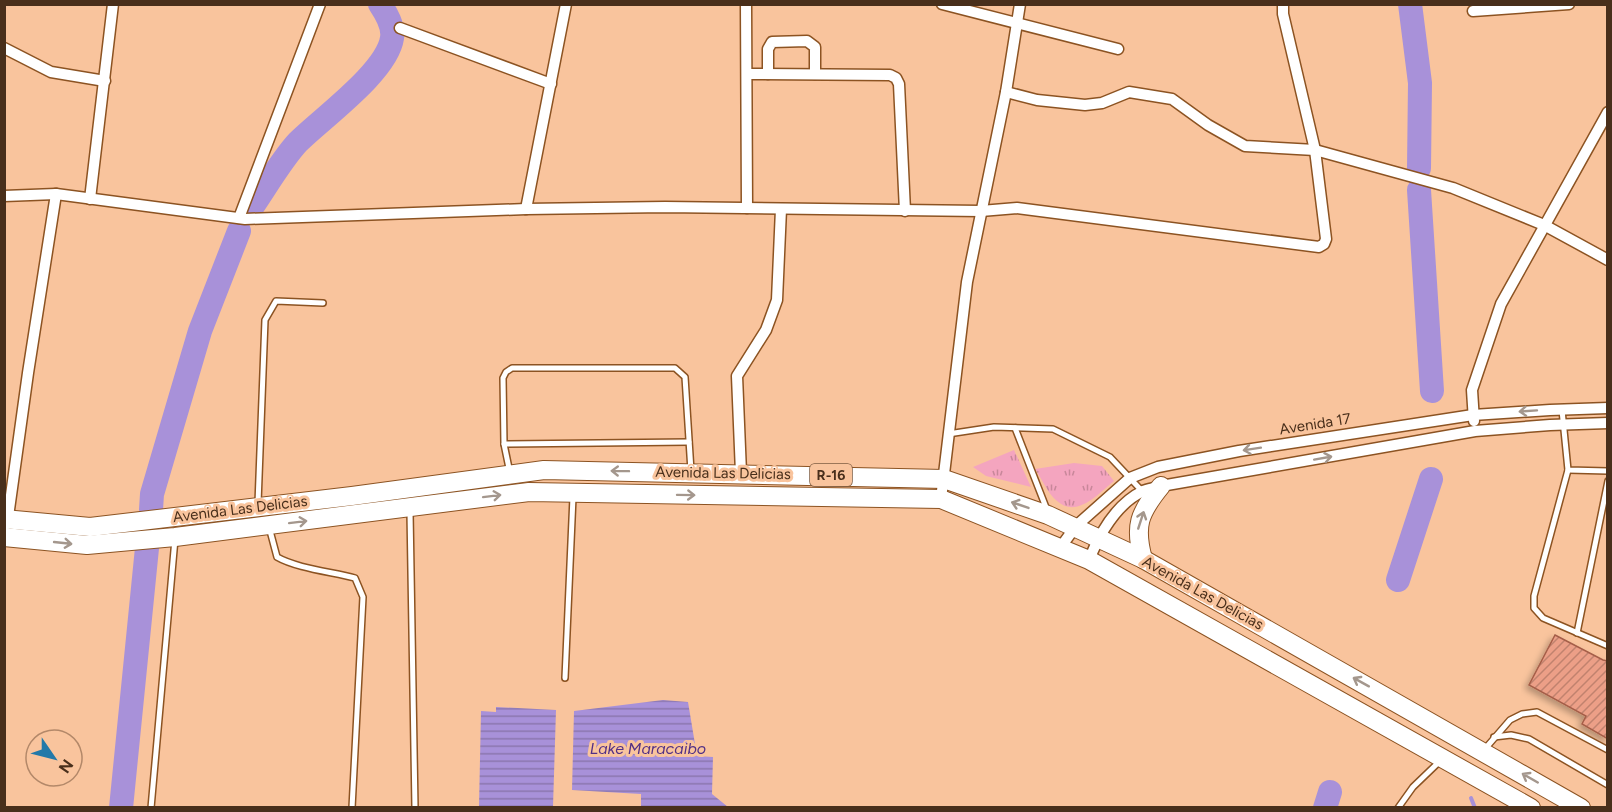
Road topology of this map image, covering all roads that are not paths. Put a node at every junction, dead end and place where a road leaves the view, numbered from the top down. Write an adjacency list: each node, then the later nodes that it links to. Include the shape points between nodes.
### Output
1 (113, 4): 18 (street)
2 (320, 4): 31 (street)
3 (566, 4): 19 (street)
4 (746, 4): 15 (street)
5 (942, 4): 11 (street)
6 (1020, 4): 11 (street)
7 (1274, 4): 9 (street)
8 (1569, 4): 10 (street)
9 (1283, 9): 22 (street)
10 (1473, 11)
11 (1017, 22): 14 (street); 20 (street)
12 (400, 28): 19 (street)
13 (4, 48): 18 (street, via 51,72)
14 (1118, 49)
15 (747, 74): 16 (street); 27 (street)
16 (768, 74): 17 (street); 17 (street, via 768,49 772,42 807,41 816,47)
17 (815, 74): 29 (street, via 896,78)
18 (105, 81): 25 (street)
19 (551, 84): 26 (street)
20 (1006, 92): 22 (street, via 1085,105 1129,92 1172,99 1245,146); 30 (street)
21 (1608, 112): 32 (street)
22 (1315, 150): 30 (street, via 1326,239 1319,247 1017,207); 32 (street, via 1453,188)
23 (56, 194): 24 (street); 25 (street); 62 (street)
24 (4, 196)
25 (90, 199): 31 (street)
26 (526, 208): 27 (street); 31 (street)
27 (747, 208): 28 (street)
28 (781, 208): 29 (street); 48 (street, via 777,300 766,330 737,376)
29 (905, 211): 30 (street)
30 (981, 212): 42 (street, via 967,282)
31 (239, 218)
32 (1544, 225): 33 (street); 37 (street, via 1501,304 1472,390)
33 (1608, 260)
34 (323, 303): 59 (lane, via 276,301 265,320)
35 (1608, 408): 36 (street, Avenida 17)
36 (1562, 409): 37 (street, Avenida 17, one-way to 37); 39 (lane)
37 (1473, 415): 41 (street); 51 (street, Avenida 17, one-way to 51, via 1239,451 1158,467)
38 (1608, 423): 39 (street)
39 (1562, 424): 41 (street); 45 (lane)
40 (1015, 428): 42 (lane, via 994,427); 51 (lane, via 1053,429 1110,457); 61 (lane)
41 (1475, 432): 54 (street, one-way to 41)
42 (948, 435): 52 (street)
43 (689, 442): 44 (lane); 44 (lane, via 685,377 675,368 512,368 503,378); 47 (lane)
44 (504, 444): 50 (lane)
45 (1568, 470): 46 (lane); 71 (lane, via 1534,608 1543,618)
46 (1608, 471)
47 (691, 472): 48 (main road, Avenida Las Delicias / R-16); 50 (main road, Avenida Las Delicias / R-16, one-way to 50, via 544,470)
48 (741, 473): 49 (main road, Avenida Las Delicias / R-16)
49 (763, 473): 52 (main road, Avenida Las Delicias / R-16); 57 (main road)
50 (510, 474): 59 (main road, Avenida Las Delicias / R-16)
51 (1130, 478): 55 (lane); 64 (street, Avenida 17)
52 (944, 479): 58 (street); 61 (main road, Avenida Las Delicias / R-16, one-way to 52)
53 (1608, 481): 71 (lane)
54 (1161, 486): 55 (street); 69 (main road, one-way to 54, via 1138,530 1146,503)
55 (1142, 492): 67 (street, via 1123,506)
56 (574, 493): 57 (main road, Avenida Las Delicias / R-16, one-way to 57); 60 (main road, Avenida Las Delicias / R-16, one-way to 56, via 529,492); 73 (lane)
57 (762, 496): 58 (main road, Avenida Las Delicias / R-16)
58 (941, 500): 68 (main road, Avenida Las Delicias / R-16)
59 (257, 507): 62 (main road, Avenida Las Delicias / R-16, via 90,527); 63 (lane)
60 (410, 507): 63 (main road, Avenida Las Delicias / R-16, one-way to 60); 80 (lane)
61 (1048, 515): 64 (main road, Avenida Las Delicias / R-16)
62 (6, 519): 65 (street)
63 (268, 525): 66 (main road, Avenida Las Delicias / R-16); 79 (lane, via 277,557 355,578 363,597)
64 (1076, 526): 67 (main road, Avenida Las Delicias / R-16); 68 (street, Avenida 17)
65 (5, 537): 66 (main road, Avenida Las Delicias / R-16, one-way to 66, via 87,545)
66 (175, 537): 78 (lane)
67 (1099, 537): 69 (main road, Avenida Las Delicias / R-16); 70 (street)
68 (1060, 549): 70 (main road, Avenida Las Delicias / R-16)
69 (1143, 559): 75 (main road, Avenida Las Delicias / R-16, one-way to 69)
70 (1089, 560): 75 (main road, Avenida Las Delicias / R-16)
71 (1577, 633): 72 (lane)
72 (1608, 646)
73 (566, 678)
74 (1489, 744): 75 (main road, Avenida Las Delicias / R-16); 76 (lane, via 1510,720 1537,712); 77 (lane, via 1511,735 1529,740); 83 (main road, Avenida Las Delicias / R-16, one-way to 74)
75 (1452, 748): 81 (lane); 82 (main road, Avenida Las Delicias / R-16)
76 (1608, 750)
77 (1608, 784)
78 (151, 807)
79 (352, 807)
80 (415, 807)
81 (1398, 807)
82 (1531, 807)
83 (1581, 807)

